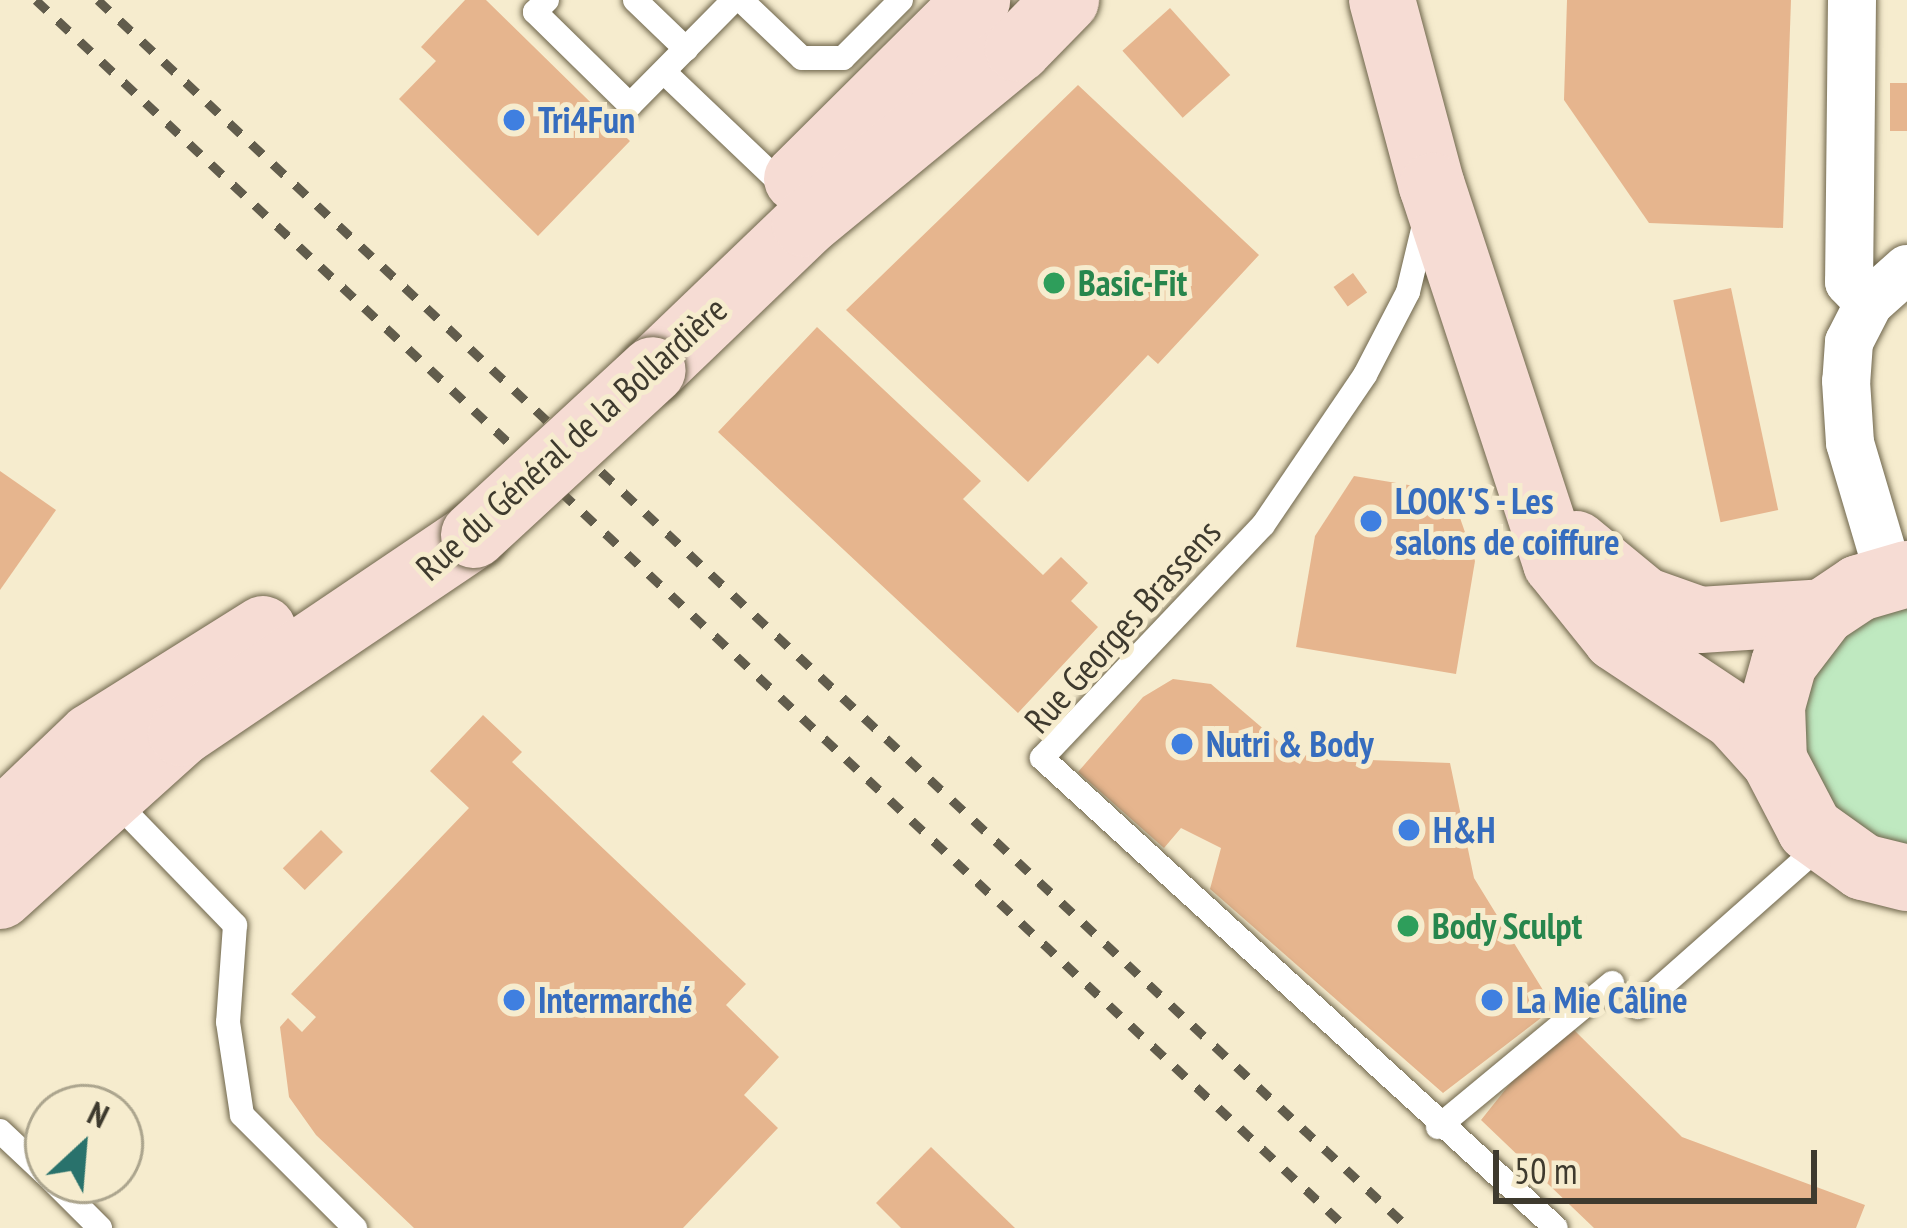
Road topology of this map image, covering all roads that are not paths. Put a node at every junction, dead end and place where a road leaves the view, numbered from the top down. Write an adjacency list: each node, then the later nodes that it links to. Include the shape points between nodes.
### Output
1 (547, 0): 11 (lane, via 535,12 630,105)
2 (635, 0): 10 (lane)
3 (737, 0): 4 (lane, via 802,58 843,58); 10 (lane)
4 (901, 0)
5 (977, 0): 13 (main road, Rue du Général de la Bollardière)
6 (1005, 0): 13 (lane)
7 (1066, 0): 13 (main road, Rue du Général de la Bollardière, via 1018,49)
8 (1852, 0): 15 (street, via 1849,282)
9 (1379, 15): 12 (main road)
10 (686, 49): 11 (lane)
11 (664, 72): 13 (lane)
12 (1432, 186): 16 (main road); 27 (lane, Rue Georges Brassens, via 1408,292 1335,420 1263,525 1042,758)
13 (796, 207): 20 (main road, Rue du Général de la Bollardière, via 463,521 153,691)
14 (1907, 269): 15 (street)
15 (1869, 303): 17 (street, via 1849,342 1850,443)
16 (1526, 479): 18 (main road, via 1573,541 1644,600 1700,620); 19 (main road, via 1556,563 1586,608 1649,664 1735,717)
17 (1898, 576): 18 (main road)
18 (1822, 612): 19 (main road, via 1784,663 1772,706)
19 (1774, 760): 22 (main road, via 1794,808)
20 (91, 773): 21 (main road, Rue du Général de la Bollardière); 24 (main road, Rue du Général de la Bollardière); 32 (lane, via 235,925 228,1022 242,1114)
21 (0, 824)
22 (1824, 843): 23 (main road, via 1862,867); 26 (lane)
23 (1907, 878)
24 (0, 896)
25 (1612, 983): 27 (lane)
26 (1639, 1007)
27 (1438, 1127): 33 (lane, Rue Georges Brassens)
28 (0, 1130): 29 (lane)
29 (24, 1153)
30 (76, 1204): 31 (lane)
31 (100, 1228)
32 (355, 1228)
33 (1556, 1228)

